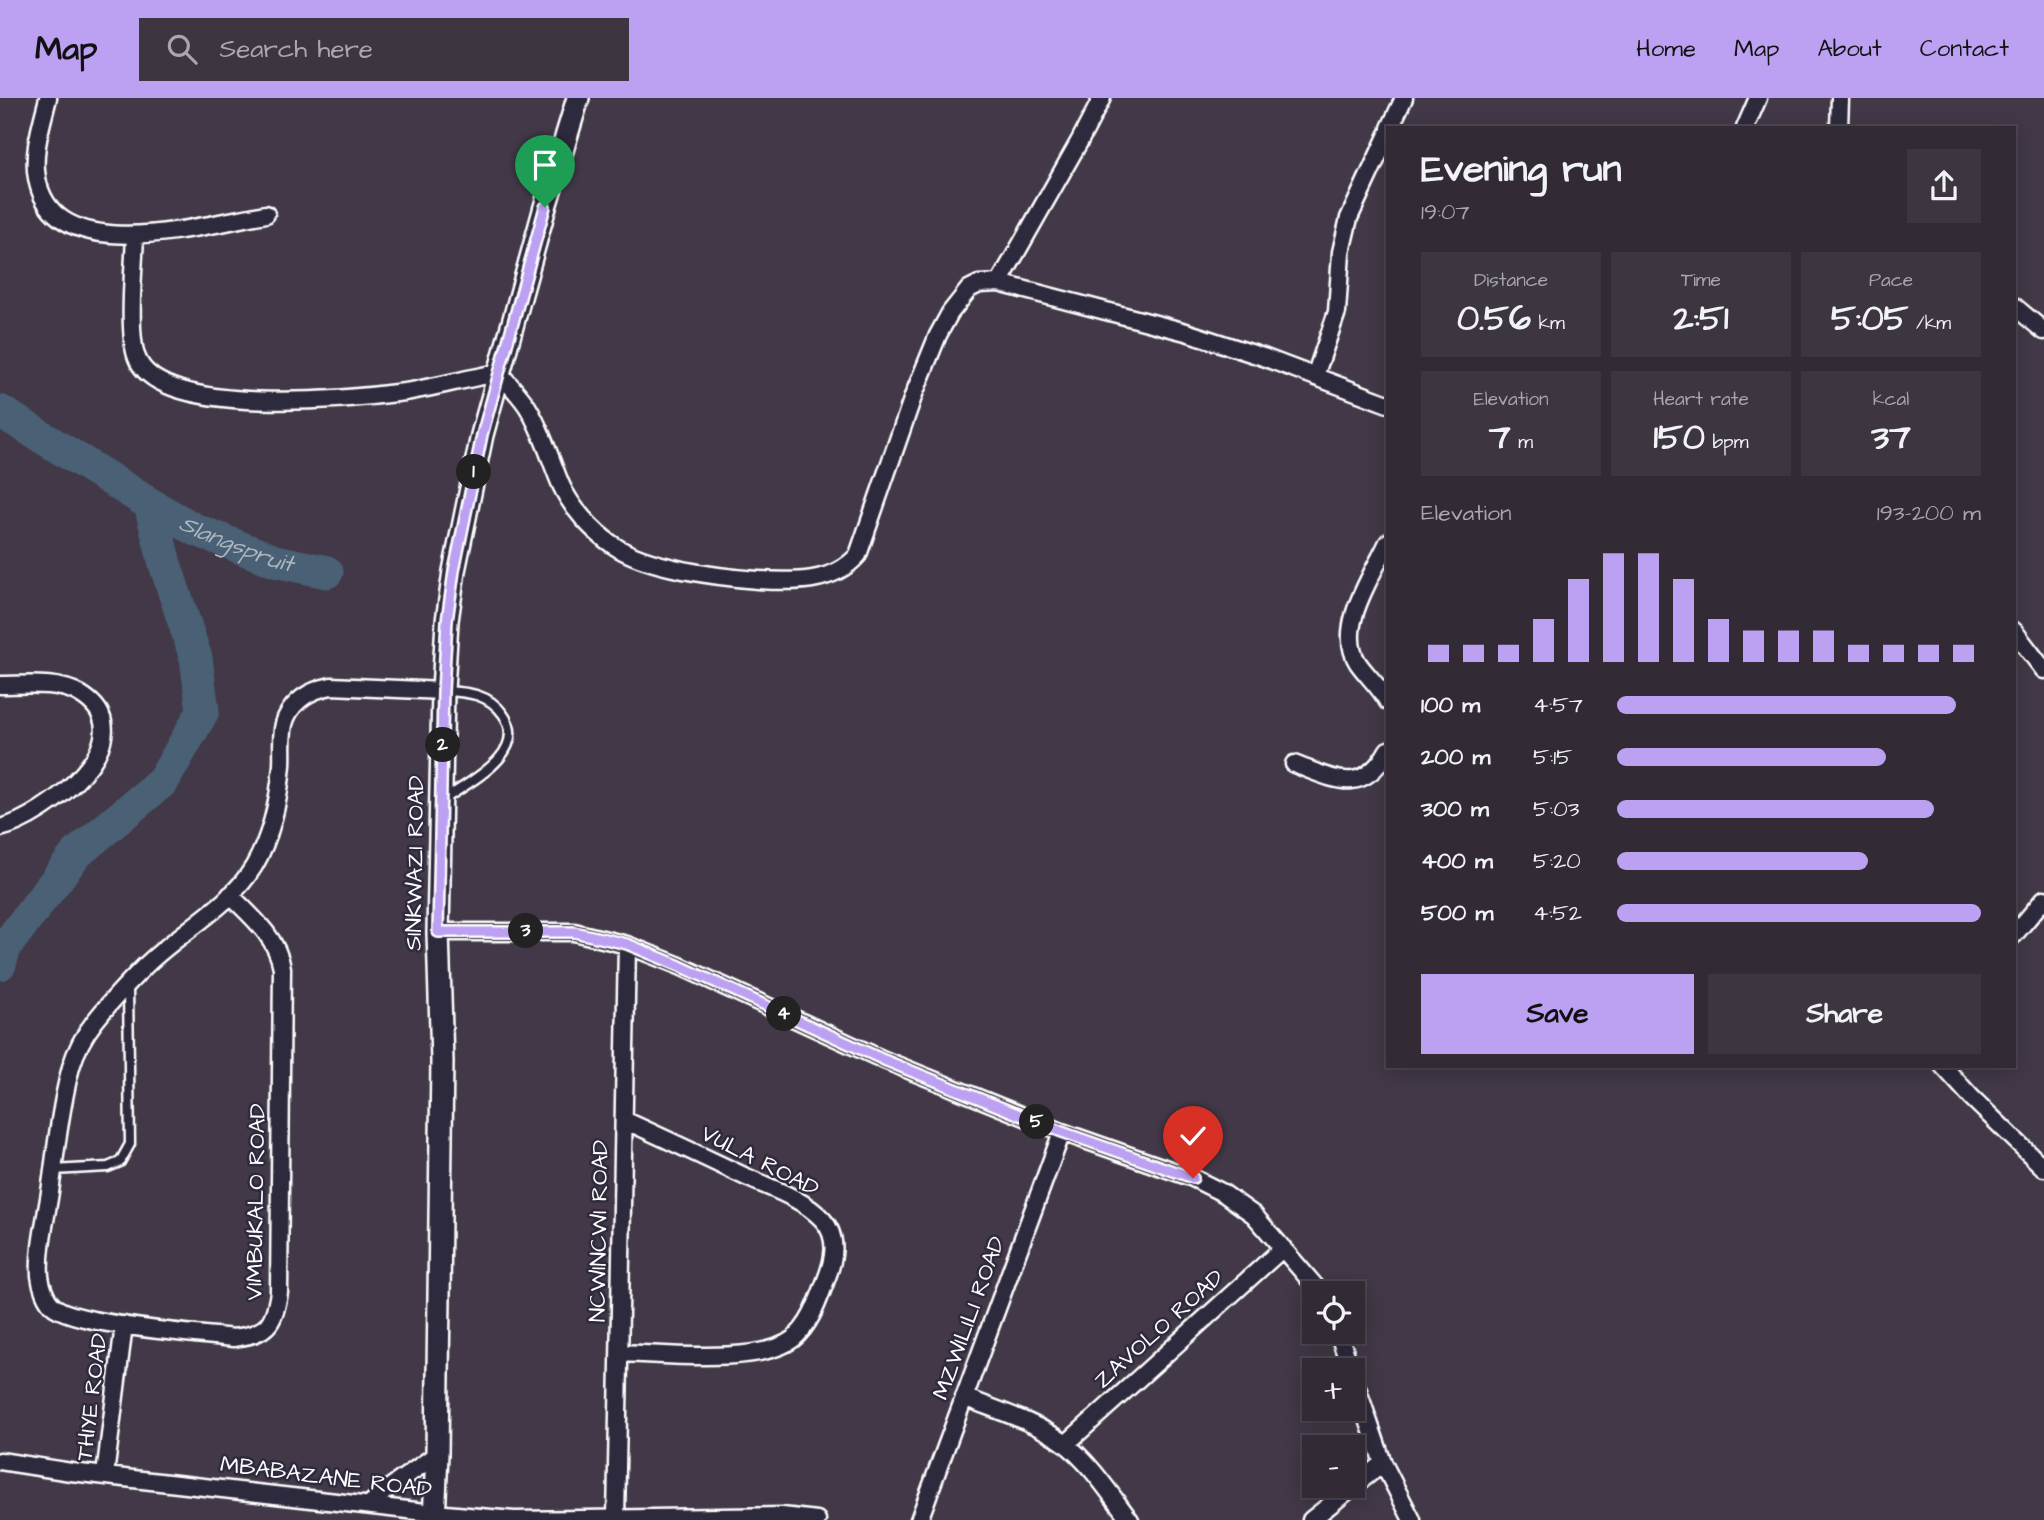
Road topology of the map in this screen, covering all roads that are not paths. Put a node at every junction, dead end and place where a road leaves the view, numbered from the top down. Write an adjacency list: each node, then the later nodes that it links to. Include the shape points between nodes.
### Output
1 (48, 98): 12 (street, via 36,150 36,177 45,201 76,227)
2 (578, 98): 16 (street, SINKWAZI ROAD)
3 (1102, 98): 13 (street)
4 (1404, 98): 7 (street)
5 (1758, 98): 8 (street)
6 (1840, 98): 9 (street)
7 (1391, 126)
8 (1746, 126)
9 (1839, 126)
10 (1386, 138): 17 (street, via 1349,218 1340,252 1337,312)
11 (266, 214): 12 (street)
12 (135, 236): 16 (street, via 137,358 153,379 173,389 215,398 352,398)
13 (999, 283): 16 (street, via 969,289 950,313 914,394 858,555 839,572 819,578 786,582 718,577 652,562 614,546 582,517 562,487 528,408); 17 (street, via 1186,332)
14 (2016, 308): 15 (street)
15 (2044, 331)
16 (499, 373): 23 (street, SINKWAZI ROAD, via 454,571)
17 (1315, 376): 18 (street)
18 (1386, 403)
19 (1386, 545): 24 (street, via 1357,605 1350,645 1357,662)
20 (2016, 634): 21 (street)
21 (2044, 670)
22 (0, 685): 28 (street, via 62,687 79,693 102,716 103,740 99,752 59,797 35,814)
23 (443, 691): 27 (street, SINKWAZI ROAD); 27 (lane, via 478,695 495,704 512,731 502,756); 29 (street, VIMBUKALO ROAD, via 331,686 304,695 285,718 272,824 252,870)
24 (1386, 699)
25 (1386, 754): 26 (street, via 1369,775 1354,782)
26 (1294, 764)
27 (443, 800): 31 (street, SINKWAZI ROAD)
28 (0, 828)
29 (230, 895): 34 (street, VIMBUKALO ROAD, via 145,965); 42 (street, VIMBUKALO ROAD, via 274,943 282,968 279,1292 275,1314 262,1330 233,1338)
30 (2042, 907): 32 (street)
31 (438, 932): 33 (street, via 574,932); 47 (street, SINKWAZI ROAD, via 442,1061)
32 (2016, 933)
33 (627, 944): 36 (street, NCWINCWI ROAD); 37 (street, via 884,1060)
34 (128, 985): 39 (street, VIMBUKALO ROAD, via 95,1021 71,1065); 39 (lane, via 130,1144 120,1162 108,1167)
35 (1945, 1068): 38 (street)
36 (624, 1120): 43 (street, NCWINCWI ROAD); 43 (street, VULA ROAD, via 792,1198 823,1220 834,1247 813,1314 792,1339 776,1349 727,1355)
37 (1062, 1132): 40 (street, via 1223,1193 1254,1215); 44 (street, MZWILILI ROAD)
38 (2044, 1168)
39 (53, 1170): 42 (street, VIMBUKALO ROAD, via 40,1277 45,1293 63,1313)
40 (1283, 1248): 41 (street); 46 (street, ZAVOLO ROAD)
41 (1311, 1281)
42 (124, 1325): 50 (street, THIYE ROAD)
43 (620, 1353): 53 (street, NCWINCWI ROAD)
44 (964, 1397): 46 (street, via 1039,1427); 56 (street, MZWILILI ROAD)
45 (1365, 1411): 49 (street)
46 (1066, 1444): 57 (street)
47 (437, 1454): 51 (street); 52 (street, SINKWAZI ROAD)
48 (0, 1461): 50 (street, MBABAZANE ROAD)
49 (1383, 1463): 58 (street); 59 (street)
50 (105, 1475): 51 (street, MBABAZANE ROAD)
51 (365, 1509): 52 (street, MBABAZANE ROAD)
52 (434, 1517): 53 (street, MBABAZANE ROAD)
53 (617, 1519): 54 (street, MBABAZANE ROAD)
54 (742, 1519): 55 (street, MBABAZANE ROAD)
55 (817, 1520)
56 (919, 1520)
57 (1130, 1520)
58 (1311, 1520)
59 (1412, 1520)

